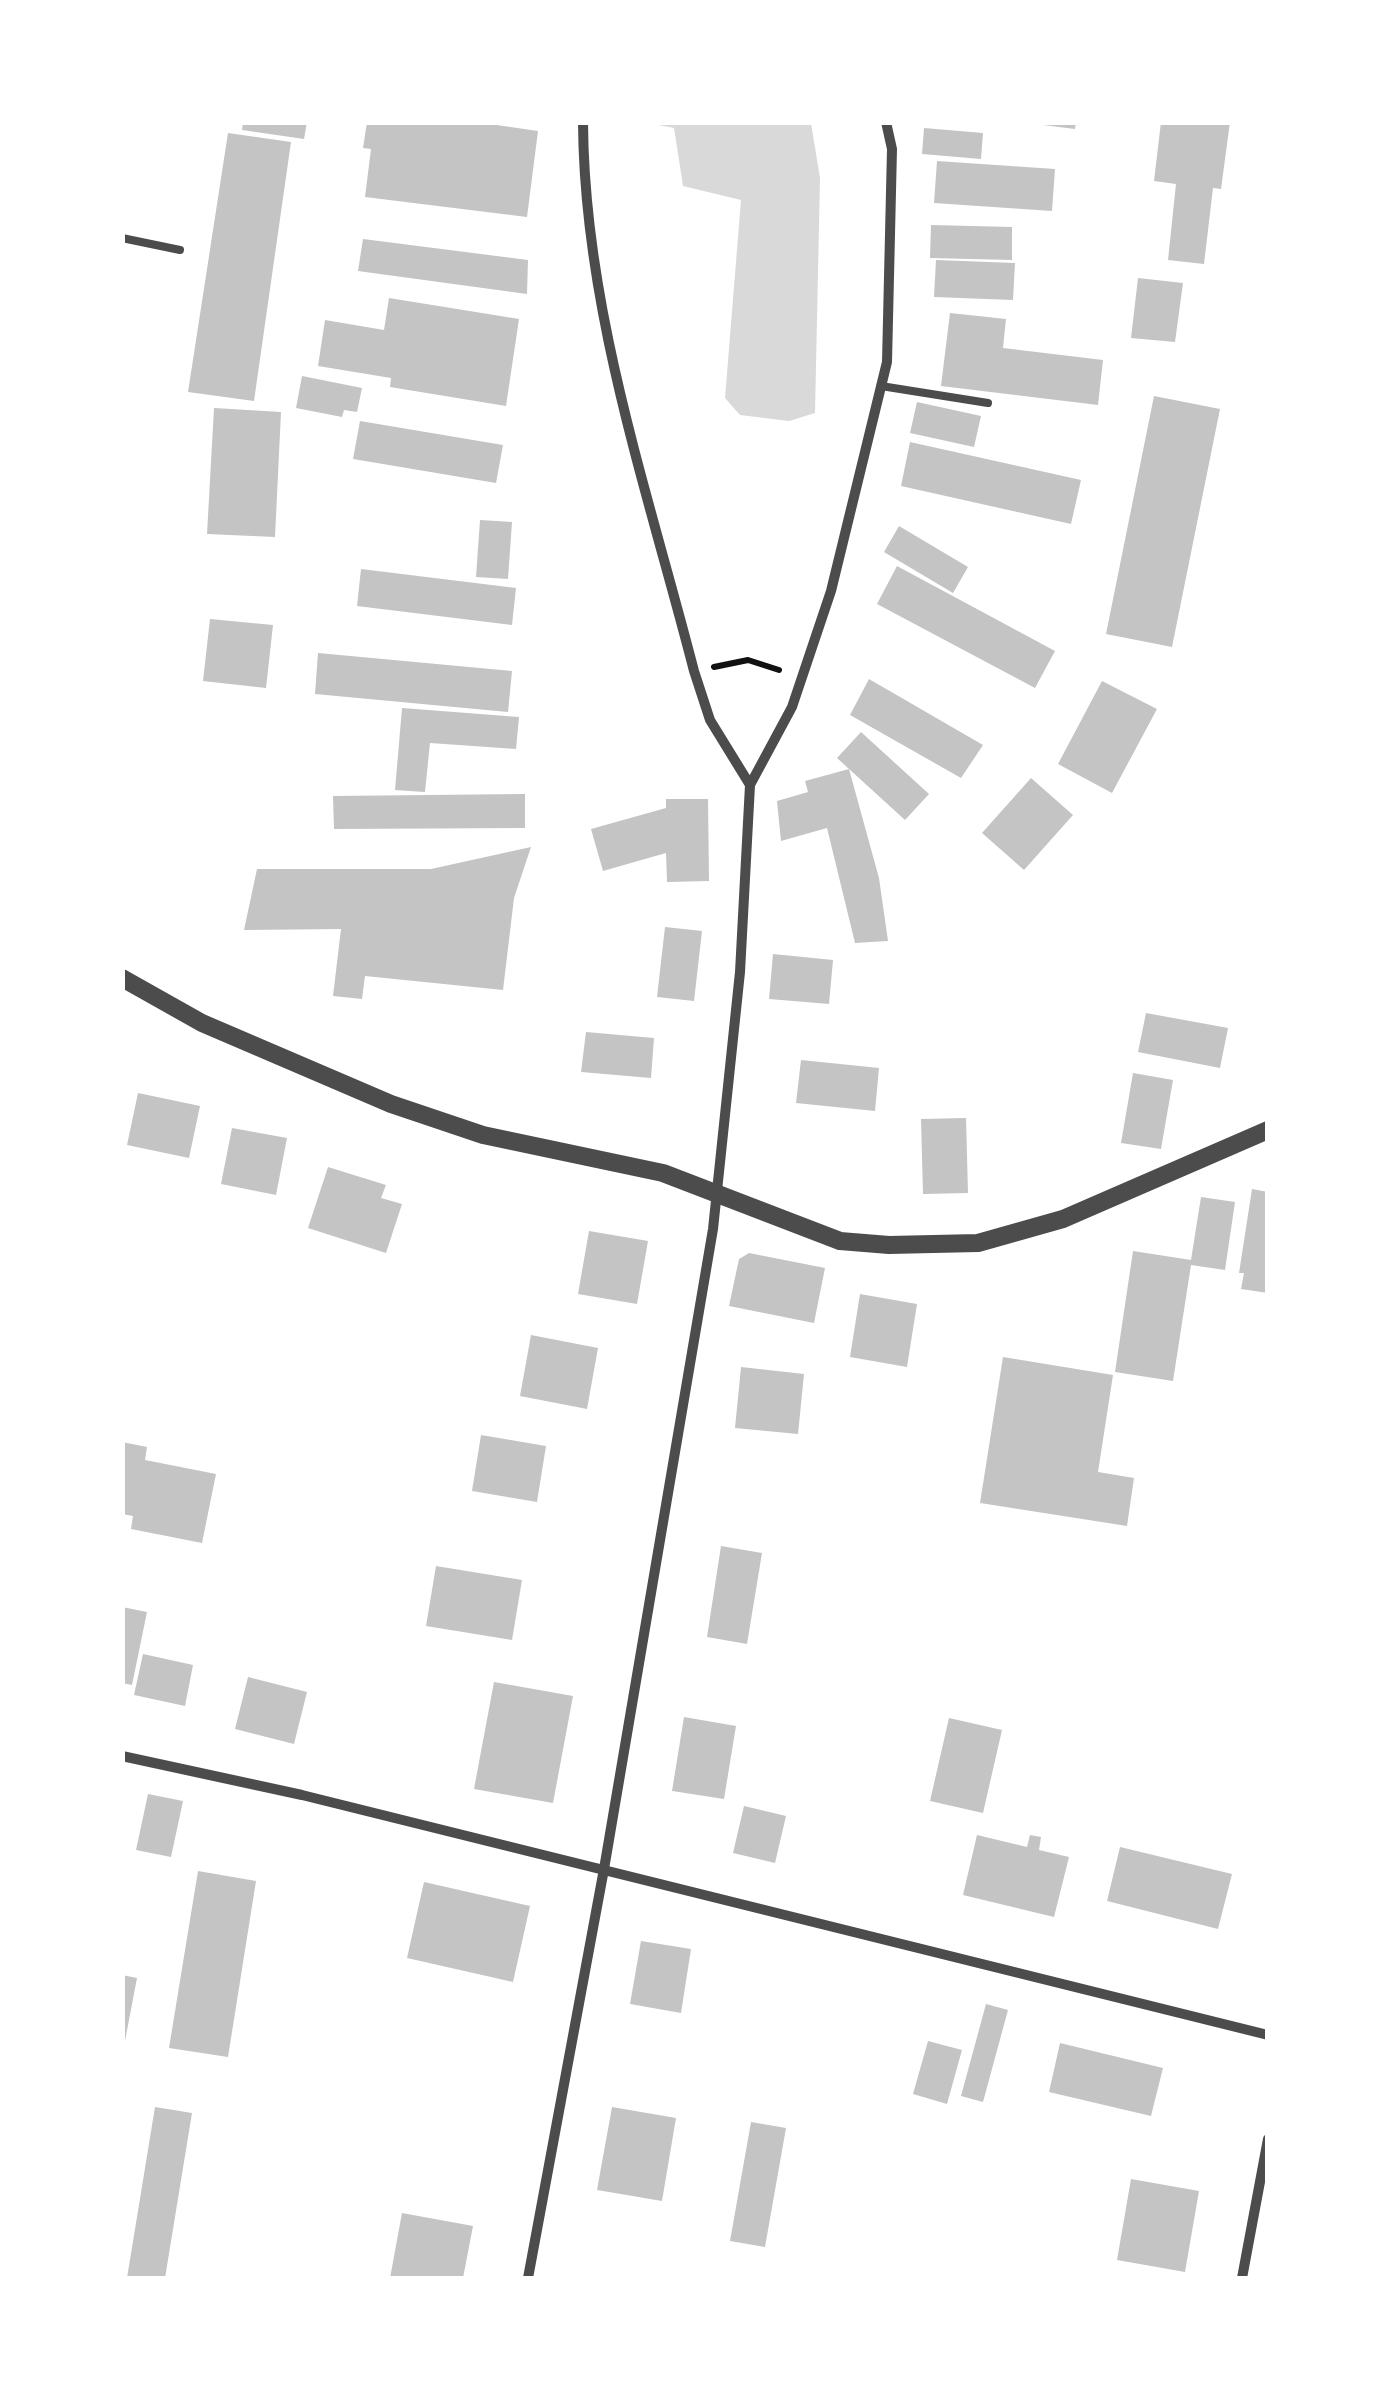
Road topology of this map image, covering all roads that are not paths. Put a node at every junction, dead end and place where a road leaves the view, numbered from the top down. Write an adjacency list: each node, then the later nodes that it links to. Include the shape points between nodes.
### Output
1 (582, 122): 7 (street, via 583,177 604,321 694,671 710,720)
2 (886, 122): 5 (street, via 892,168)
3 (122, 238): 4 (lane)
4 (180, 250)
5 (881, 386): 6 (lane); 7 (street, via 831,590 792,707)
6 (988, 403)
7 (750, 786): 10 (street)
8 (122, 978): 10 (street, via 202,1023 392,1104 484,1135 663,1173)
9 (1268, 1130): 10 (street, via 1063,1218 978,1243 840,1241)
10 (718, 1194): 12 (street)
11 (122, 1756): 12 (street)
12 (604, 1870): 13 (street); 15 (street)
13 (1268, 2035)
14 (1268, 2139): 16 (street)
15 (528, 2278)
16 (1242, 2278)

